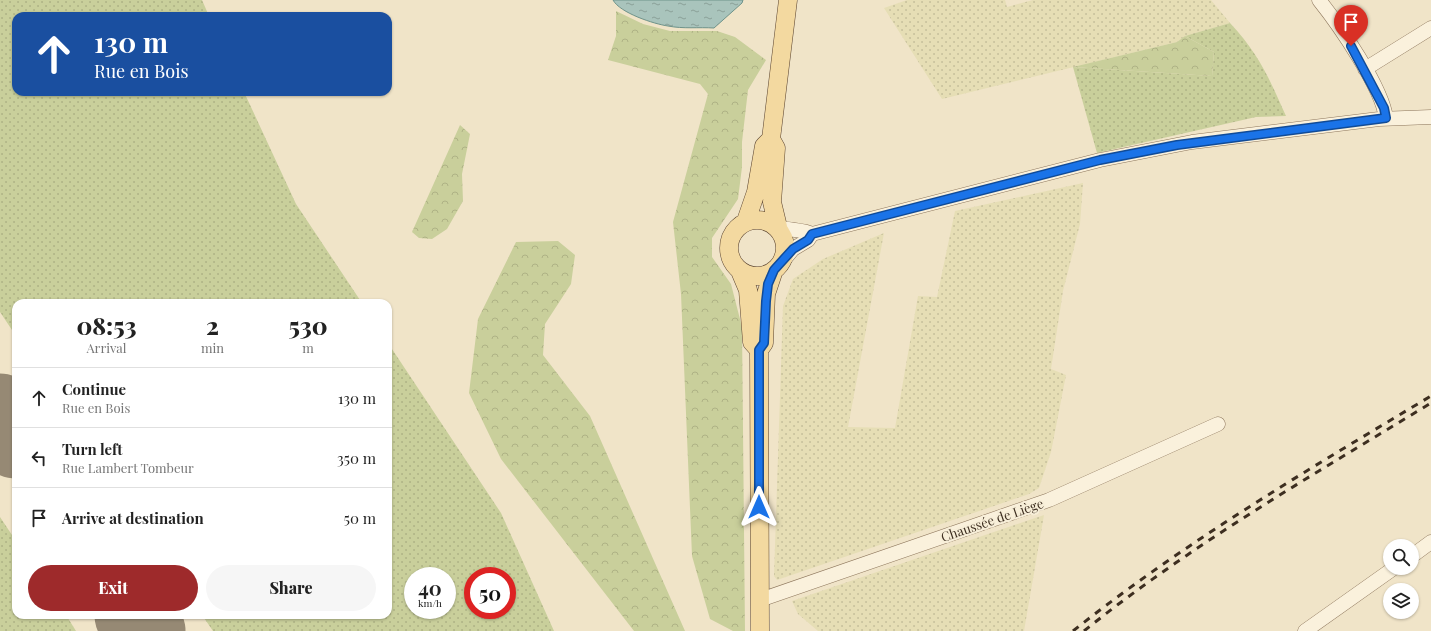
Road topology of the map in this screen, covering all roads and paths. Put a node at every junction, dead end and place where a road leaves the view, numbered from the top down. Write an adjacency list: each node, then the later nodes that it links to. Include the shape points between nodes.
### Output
1 (788, 0): 7 (main road)
2 (1319, 0): 4 (street, via 1337,22)
3 (1431, 28): 4 (street)
4 (1365, 69): 6 (street, via 1384,108)
5 (1431, 117): 6 (street)
6 (1386, 118): 10 (street, via 1185,143 1100,160)
7 (771, 139): 8 (main road, via 764,146 756,192); 9 (main road, via 776,148 772,202)
8 (746, 221): 9 (main road, via 763,219); 12 (main road, via 737,227 729,244 729,254)
9 (778, 227): 10 (street); 11 (main road, via 785,242 786,252)
10 (812, 234): 11 (street, via 808,240 793,249)
11 (778, 266): 12 (main road, via 768,274 758,276 748,275); 13 (main road, via 766,294 764,343)
12 (740, 270): 13 (main road, via 748,290 752,342)
13 (759, 350): 18 (main road)
14 (1218, 424): 18 (street, Chaussée de Liège, via 1049,500)
15 (1431, 542): 16 (street)
16 (1419, 551)
17 (1384, 575): 20 (street)
18 (760, 600): 19 (main road)
19 (760, 631)
20 (1305, 631)

